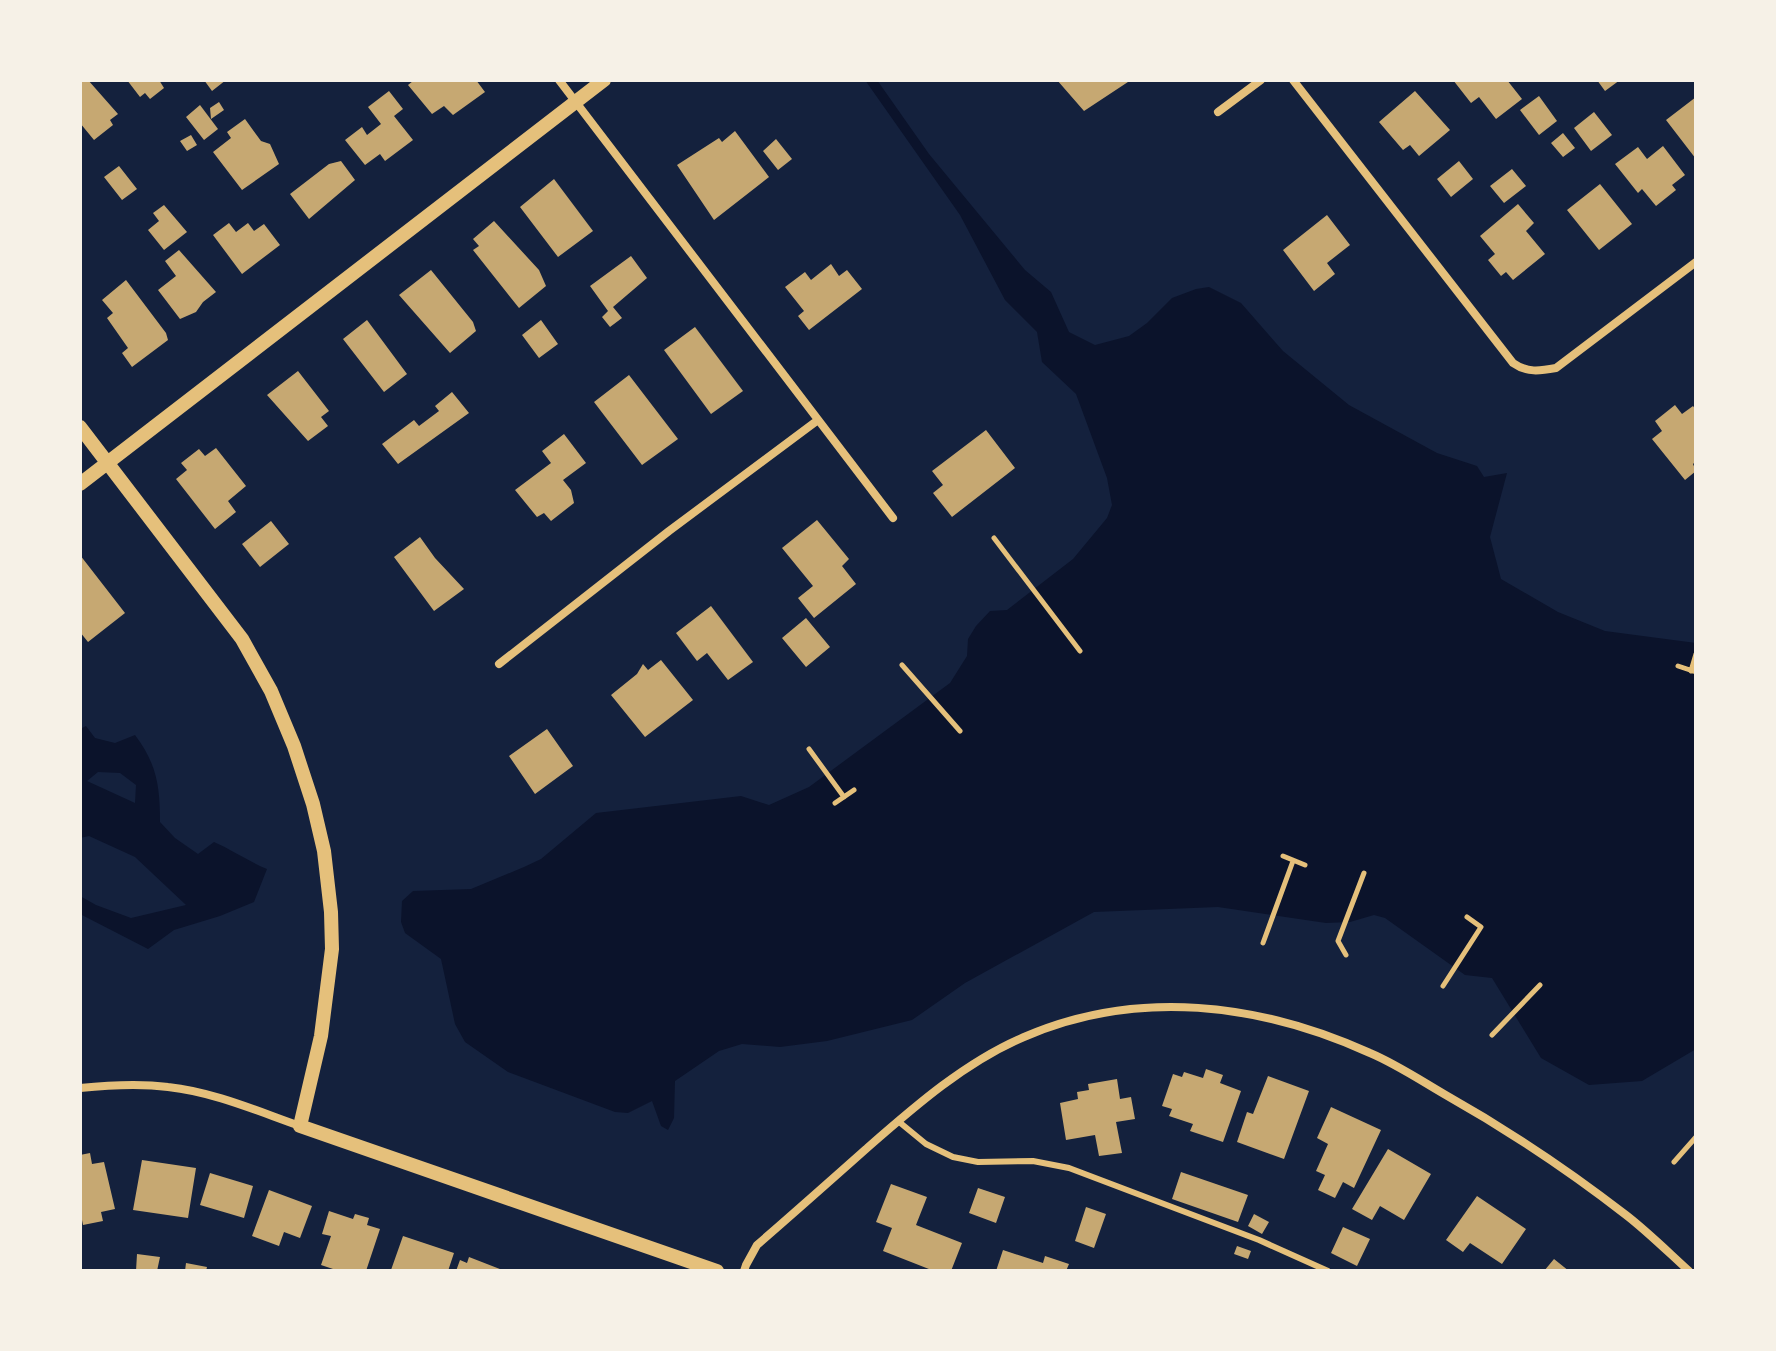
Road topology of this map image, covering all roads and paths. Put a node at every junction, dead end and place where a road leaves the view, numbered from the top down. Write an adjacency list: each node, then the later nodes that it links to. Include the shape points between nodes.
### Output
1 (559, 80): 5 (street)
2 (604, 80): 5 (street)
3 (1261, 80): 6 (street)
4 (1293, 80): 7 (street, via 1520,368 1556,368)
5 (575, 102): 8 (street); 10 (street)
6 (1218, 112)
7 (1696, 262)
8 (818, 420): 12 (street); 16 (street)
9 (80, 427): 10 (street)
10 (108, 462): 11 (street); 37 (street, via 242,639 271,691 313,804 326,866 332,949 321,1036)
11 (80, 484)
12 (893, 518)
13 (994, 538): 14 (path)
14 (1080, 651)
15 (1696, 654): 19 (path)
16 (499, 664)
17 (902, 665): 20 (path)
18 (1678, 666): 19 (path)
19 (1693, 671)
20 (960, 731)
21 (809, 749): 23 (path)
22 (854, 790): 23 (path)
23 (844, 797): 24 (path)
24 (835, 803)
25 (1283, 856): 26 (path)
26 (1293, 861): 27 (path); 30 (path)
27 (1305, 865)
28 (1364, 873): 31 (path, via 1338,941)
29 (1467, 917): 33 (path, via 1481,927)
30 (1263, 943)
31 (1346, 955)
32 (1540, 985): 34 (path)
33 (1443, 986)
34 (1492, 1035)
35 (80, 1088): 37 (street, via 169,1087 225,1099)
36 (898, 1121): 41 (street, via 757,1245); 42 (lane, via 953,1157 1069,1168); 43 (street, via 976,1064 1063,1022 1117,1009 1174,1006 1265,1016 1373,1054 1482,1115 1627,1216)
37 (300, 1126): 40 (street)
38 (1696, 1137): 39 (path)
39 (1674, 1162)
40 (717, 1271)
41 (744, 1271)
42 (1328, 1271)
43 (1689, 1271)

